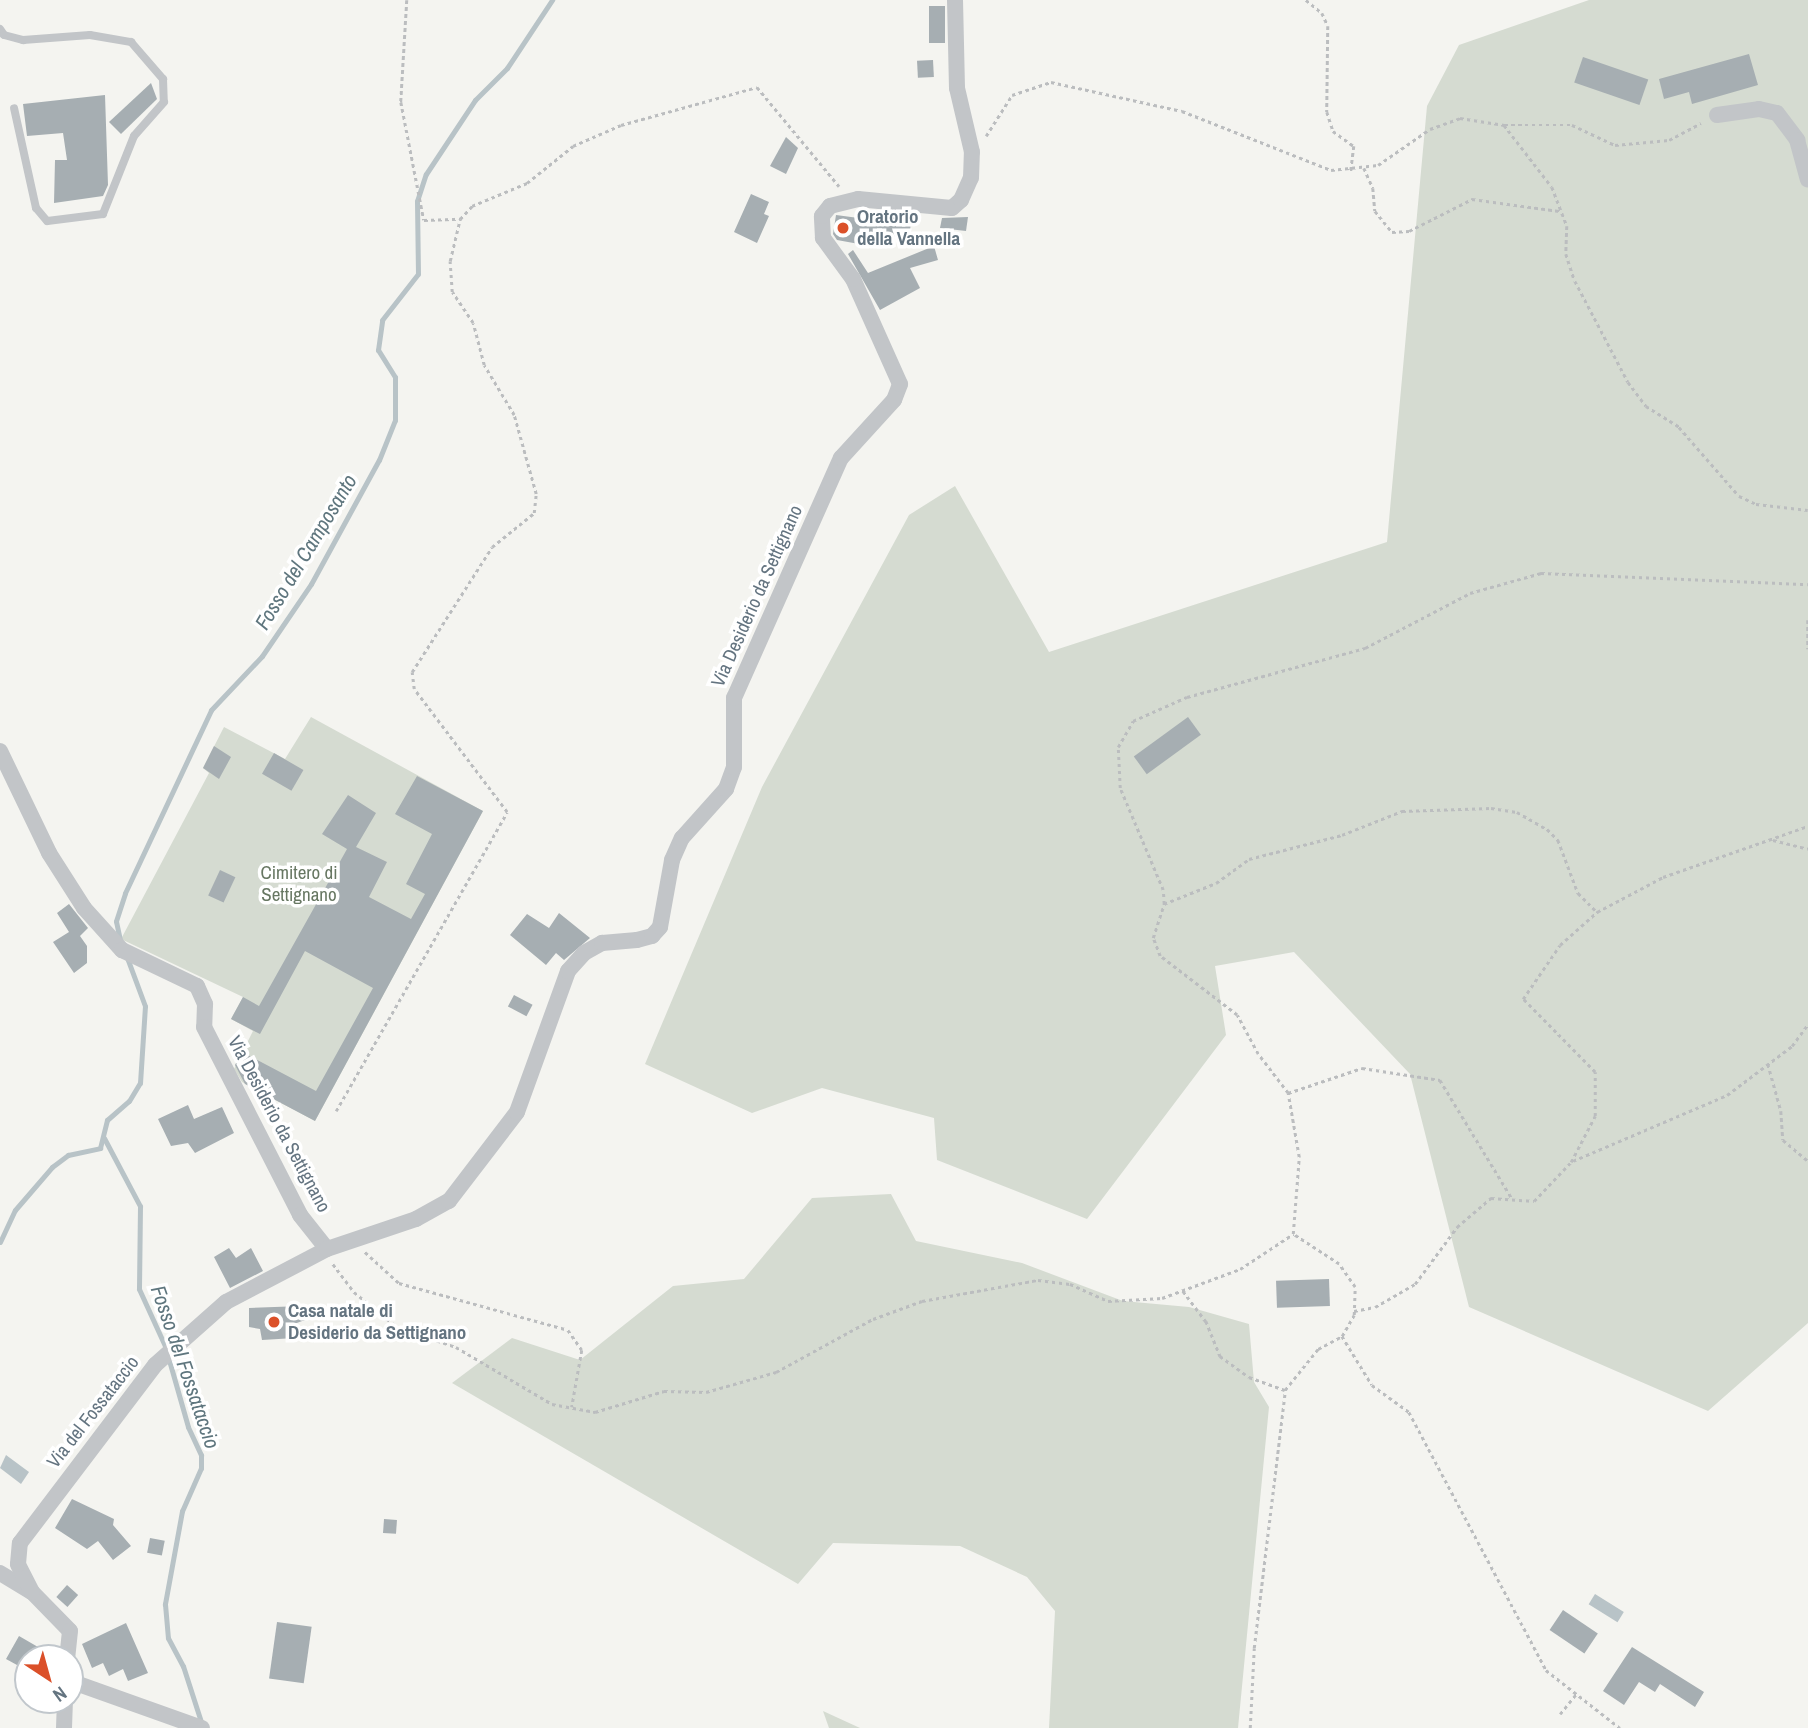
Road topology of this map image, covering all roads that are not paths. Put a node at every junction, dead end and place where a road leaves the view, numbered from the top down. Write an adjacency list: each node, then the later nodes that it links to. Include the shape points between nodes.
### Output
1 (955, 0): 7 (street, Via Desiderio da Settignano, via 957,88 972,152 971,178 952,208 850,200 825,211 822,237 853,279 900,384 894,400 841,458 734,698 734,767 726,789 682,838 672,860 660,927 652,936 602,943 584,953 568,971 517,1112 449,1201 416,1220)
2 (0, 29): 3 (lane, via 4,35 23,40 90,34 131,42 163,79 164,102 134,135 103,214 47,221 36,208)
3 (14, 108)
4 (1717, 115): 5 (street, via 1759,109 1777,113 1797,140)
5 (1808, 180)
6 (0, 751): 7 (street, Via Desiderio da Settignano, via 49,853 84,908 122,950 197,986 205,1004 204,1027 300,1215)
7 (327, 1249): 9 (street, Via del Fossataccio, via 226,1302 155,1365 20,1543 18,1564)
8 (0, 1573): 9 (street)
9 (32, 1592): 10 (street, via 70,1631)
10 (69, 1644)
11 (84, 1686): 12 (street)
12 (202, 1728)

